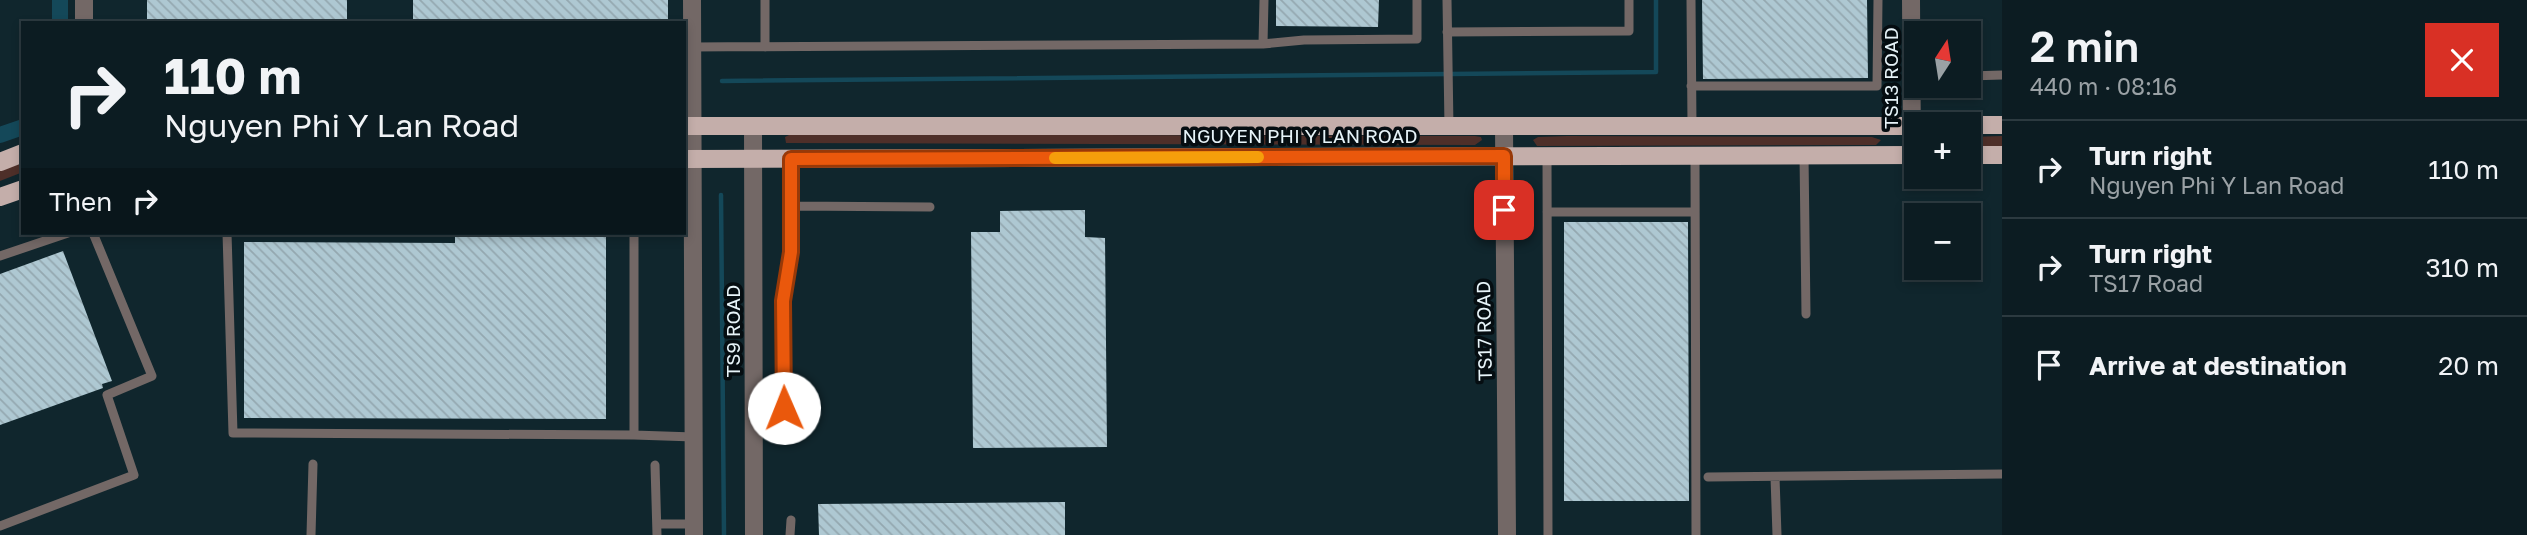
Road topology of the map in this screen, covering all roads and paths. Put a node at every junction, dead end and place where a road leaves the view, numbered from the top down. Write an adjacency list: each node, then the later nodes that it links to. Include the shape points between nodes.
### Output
1 (84, 0): 11 (street)
2 (692, 0): 14 (street)
3 (765, 0): 15 (lane)
4 (1264, 0): 13 (lane)
5 (1417, 0): 13 (lane, via 1417,40)
6 (1447, 0): 12 (lane)
7 (1629, 0): 12 (lane, via 1629,31)
8 (1691, 0): 18 (lane)
9 (1878, 0): 18 (lane, via 1877,86)
10 (1912, 0): 19 (street, TS13 ROAD)
11 (85, 21)
12 (1447, 32): 26 (lane)
13 (1263, 44): 15 (lane)
14 (692, 47): 15 (lane); 22 (street)
15 (765, 47)
16 (2002, 75): 17 (lane)
17 (1981, 76)
18 (1691, 86): 24 (lane)
19 (1914, 112)
20 (1981, 125): 21 (main road)
21 (2002, 125)
22 (689, 126): 23 (main road, NGUYEN PHI Y LAN ROAD); 36 (street)
23 (753, 126): 26 (main road, NGUYEN PHI Y LAN ROAD); 37 (street, TS9 ROAD)
24 (1692, 126): 25 (main road, NGUYEN PHI Y LAN ROAD); 27 (main road, NGUYEN PHI Y LAN ROAD)
25 (1904, 126)
26 (1449, 127): 27 (main road, NGUYEN PHI Y LAN ROAD)
27 (1504, 127): 33 (street, TS17 ROAD)
28 (21, 154): 39 (main road)
29 (1804, 155): 30 (main road, NGUYEN PHI Y LAN ROAD); 35 (main road, NGUYEN PHI Y LAN ROAD); 51 (lane)
30 (1904, 155)
31 (1981, 155): 32 (main road)
32 (2002, 155)
33 (1504, 156): 34 (main road, NGUYEN PHI Y LAN ROAD); 38 (main road, NGUYEN PHI Y LAN ROAD); 70 (street, TS17 ROAD)
34 (1547, 156): 35 (main road, NGUYEN PHI Y LAN ROAD); 44 (lane)
35 (1695, 156): 45 (lane)
36 (689, 159): 37 (main road, NGUYEN PHI Y LAN ROAD); 56 (street)
37 (754, 159): 38 (main road, NGUYEN PHI Y LAN ROAD); 53 (street, TS9 ROAD)
38 (791, 159): 42 (lane)
39 (0, 162)
40 (21, 189): 41 (main road)
41 (0, 197)
42 (792, 206): 43 (lane); 52 (lane, via 783,301)
43 (930, 207)
44 (1547, 212): 45 (lane); 71 (lane)
45 (1695, 212): 72 (lane)
46 (62, 235): 50 (lane)
47 (94, 235): 64 (lane, via 152,376 107,395 134,475)
48 (227, 235): 55 (lane, via 233,433)
49 (634, 235): 55 (lane)
50 (0, 256)
51 (1806, 314)
52 (784, 391): 53 (lane); 54 (lane)
53 (754, 392): 68 (street, TS9 ROAD)
54 (784, 408)
55 (634, 435): 56 (lane)
56 (694, 437): 65 (street)
57 (313, 464): 66 (lane)
58 (655, 465): 63 (lane)
59 (2002, 474): 61 (lane)
60 (1708, 477): 61 (lane)
61 (1775, 477): 73 (lane)
62 (791, 520): 69 (lane)
63 (657, 524): 65 (lane); 67 (lane)
64 (0, 526)
65 (694, 529)
66 (311, 535)
67 (657, 535)
68 (754, 535)
69 (790, 535)
70 (1507, 535)
71 (1548, 535)
72 (1696, 535)
73 (1777, 535)

